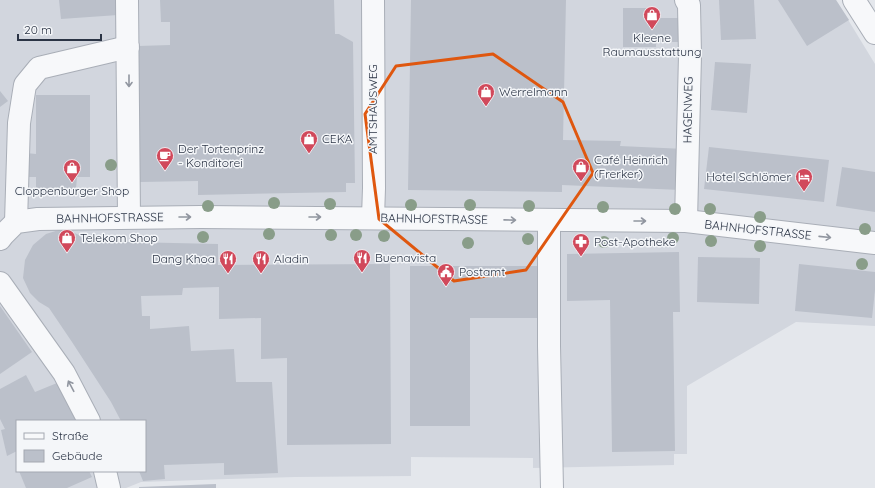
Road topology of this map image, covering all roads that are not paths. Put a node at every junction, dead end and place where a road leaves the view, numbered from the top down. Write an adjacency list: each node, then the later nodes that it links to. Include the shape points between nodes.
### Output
1 (128, 0): 6 (street)
2 (373, 0): 8 (street, AMTSHAUSWEG)
3 (686, 0): 11 (street, HAGENWEG, via 689,5 690,55)
4 (854, 0): 5 (street)
5 (875, 33)
6 (128, 47): 7 (street, one-way to 7); 10 (street, via 39,68 25,85 19,123)
7 (129, 217): 8 (street, BAHNHOFSTRASSE, one-way to 8); 10 (street, BAHNHOFSTRASSE, via 38,219)
8 (373, 218): 9 (street, BAHNHOFSTRASSE, one-way to 9)
9 (549, 220): 11 (street, BAHNHOFSTRASSE, one-way to 11); 18 (street)
10 (16, 222): 12 (street)
11 (686, 222): 13 (street, BAHNHOFSTRASSE, one-way to 13)
12 (0, 239)
13 (875, 243)
14 (0, 283): 15 (street, one-way to 14, via 64,373)
15 (88, 420)
16 (105, 472): 17 (street)
17 (109, 488)
18 (552, 488)

